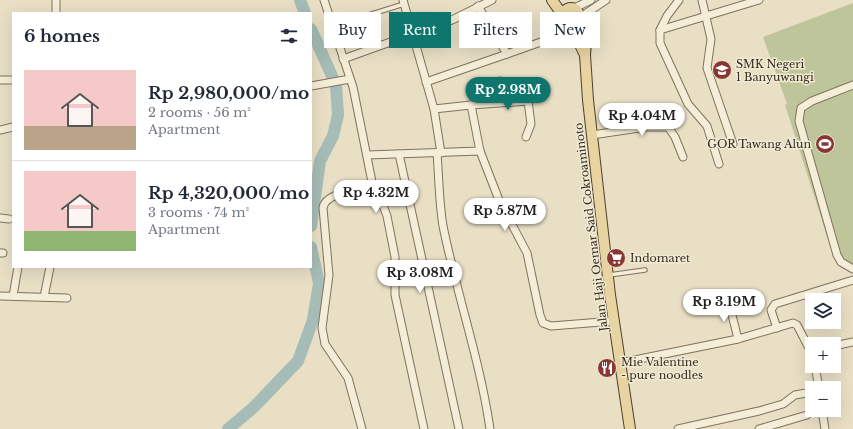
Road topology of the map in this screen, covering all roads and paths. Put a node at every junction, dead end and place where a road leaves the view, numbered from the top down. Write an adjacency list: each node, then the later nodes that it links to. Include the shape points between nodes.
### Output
1 (56, 0): 13 (street)
2 (324, 0): 14 (street)
3 (492, 0): 12 (street)
4 (552, 0): 17 (main road)
5 (560, 0): 18 (main road, Jalan Haji Oemar Said Cokroaminoto)
6 (591, 0): 19 (street)
7 (606, 0): 20 (street)
8 (679, 0): 23 (street, via 666,16)
9 (702, 0): 21 (street)
10 (759, 0): 21 (street)
11 (404, 2): 15 (lane); 16 (street)
12 (478, 6): 22 (street); 29 (street)
13 (56, 12)
14 (328, 12)
15 (374, 12)
16 (407, 12)
17 (565, 12)
18 (568, 12)
19 (578, 12)
20 (586, 12)
21 (706, 17): 23 (street); 45 (street, via 711,39 707,68)
22 (451, 20)
23 (660, 30): 51 (street, via 660,43 688,104 707,126)
24 (540, 35): 29 (street)
25 (389, 43): 30 (street)
26 (340, 48): 30 (street)
27 (418, 48): 35 (street)
28 (582, 48): 43 (main road, Jalan Haji Oemar Said Cokroaminoto)
29 (506, 54): 35 (street)
30 (344, 59): 33 (street)
31 (0, 80): 32 (street)
32 (12, 80)
33 (347, 80): 37 (street); 49 (street)
34 (500, 81): 38 (street)
35 (426, 82): 40 (street)
36 (853, 85): 57 (street, via 801,108 799,121 837,255 841,262)
37 (312, 86)
38 (502, 102): 39 (street); 44 (street, via 528,101 531,124)
39 (471, 105): 40 (street); 46 (street)
40 (434, 110): 47 (street)
41 (12, 127): 42 (street)
42 (0, 130)
43 (592, 135): 50 (street, via 646,127 668,127); 59 (main road, Jalan Haji Oemar Said Cokroaminoto)
44 (526, 136)
45 (733, 144)
46 (480, 151): 47 (street); 66 (street, via 499,200 527,253 543,323 551,326)
47 (439, 153): 48 (street); 79 (street, via 443,226 475,350)
48 (399, 154): 49 (street); 78 (street)
49 (367, 155): 52 (street)
50 (683, 157)
51 (719, 164)
52 (373, 187): 76 (street, via 332,196 323,208 329,275 322,328 325,344 348,378); 77 (street, via 382,203 395,257 395,295)
53 (0, 218): 54 (street)
54 (9, 219)
55 (18, 268): 62 (street)
56 (50, 268): 63 (street)
57 (853, 269)
58 (645, 270): 59 (lane)
59 (608, 275): 66 (main road, Jalan Haji Oemar Said Cokroaminoto)
60 (853, 280): 67 (street, via 774,304 771,310)
61 (0, 296): 62 (street)
62 (13, 296): 63 (street)
63 (44, 297): 64 (street)
64 (67, 298)
65 (729, 303): 68 (street)
66 (614, 321): 72 (main road, Jalan Haji Oemar Said Cokroaminoto)
67 (777, 328): 68 (street); 69 (street, via 793,323 797,325)
68 (738, 338): 72 (street)
69 (805, 340)
70 (853, 342): 71 (street)
71 (841, 345)
72 (620, 362): 80 (main road, Jalan Haji Oemar Said Cokroaminoto)
73 (805, 393): 81 (street, via 795,394 783,404 759,411)
74 (805, 416): 82 (street)
75 (823, 417): 83 (street)
76 (362, 429)
77 (424, 429)
78 (459, 429)
79 (490, 429)
80 (630, 429)
81 (678, 429)
82 (759, 429)
83 (825, 429)

